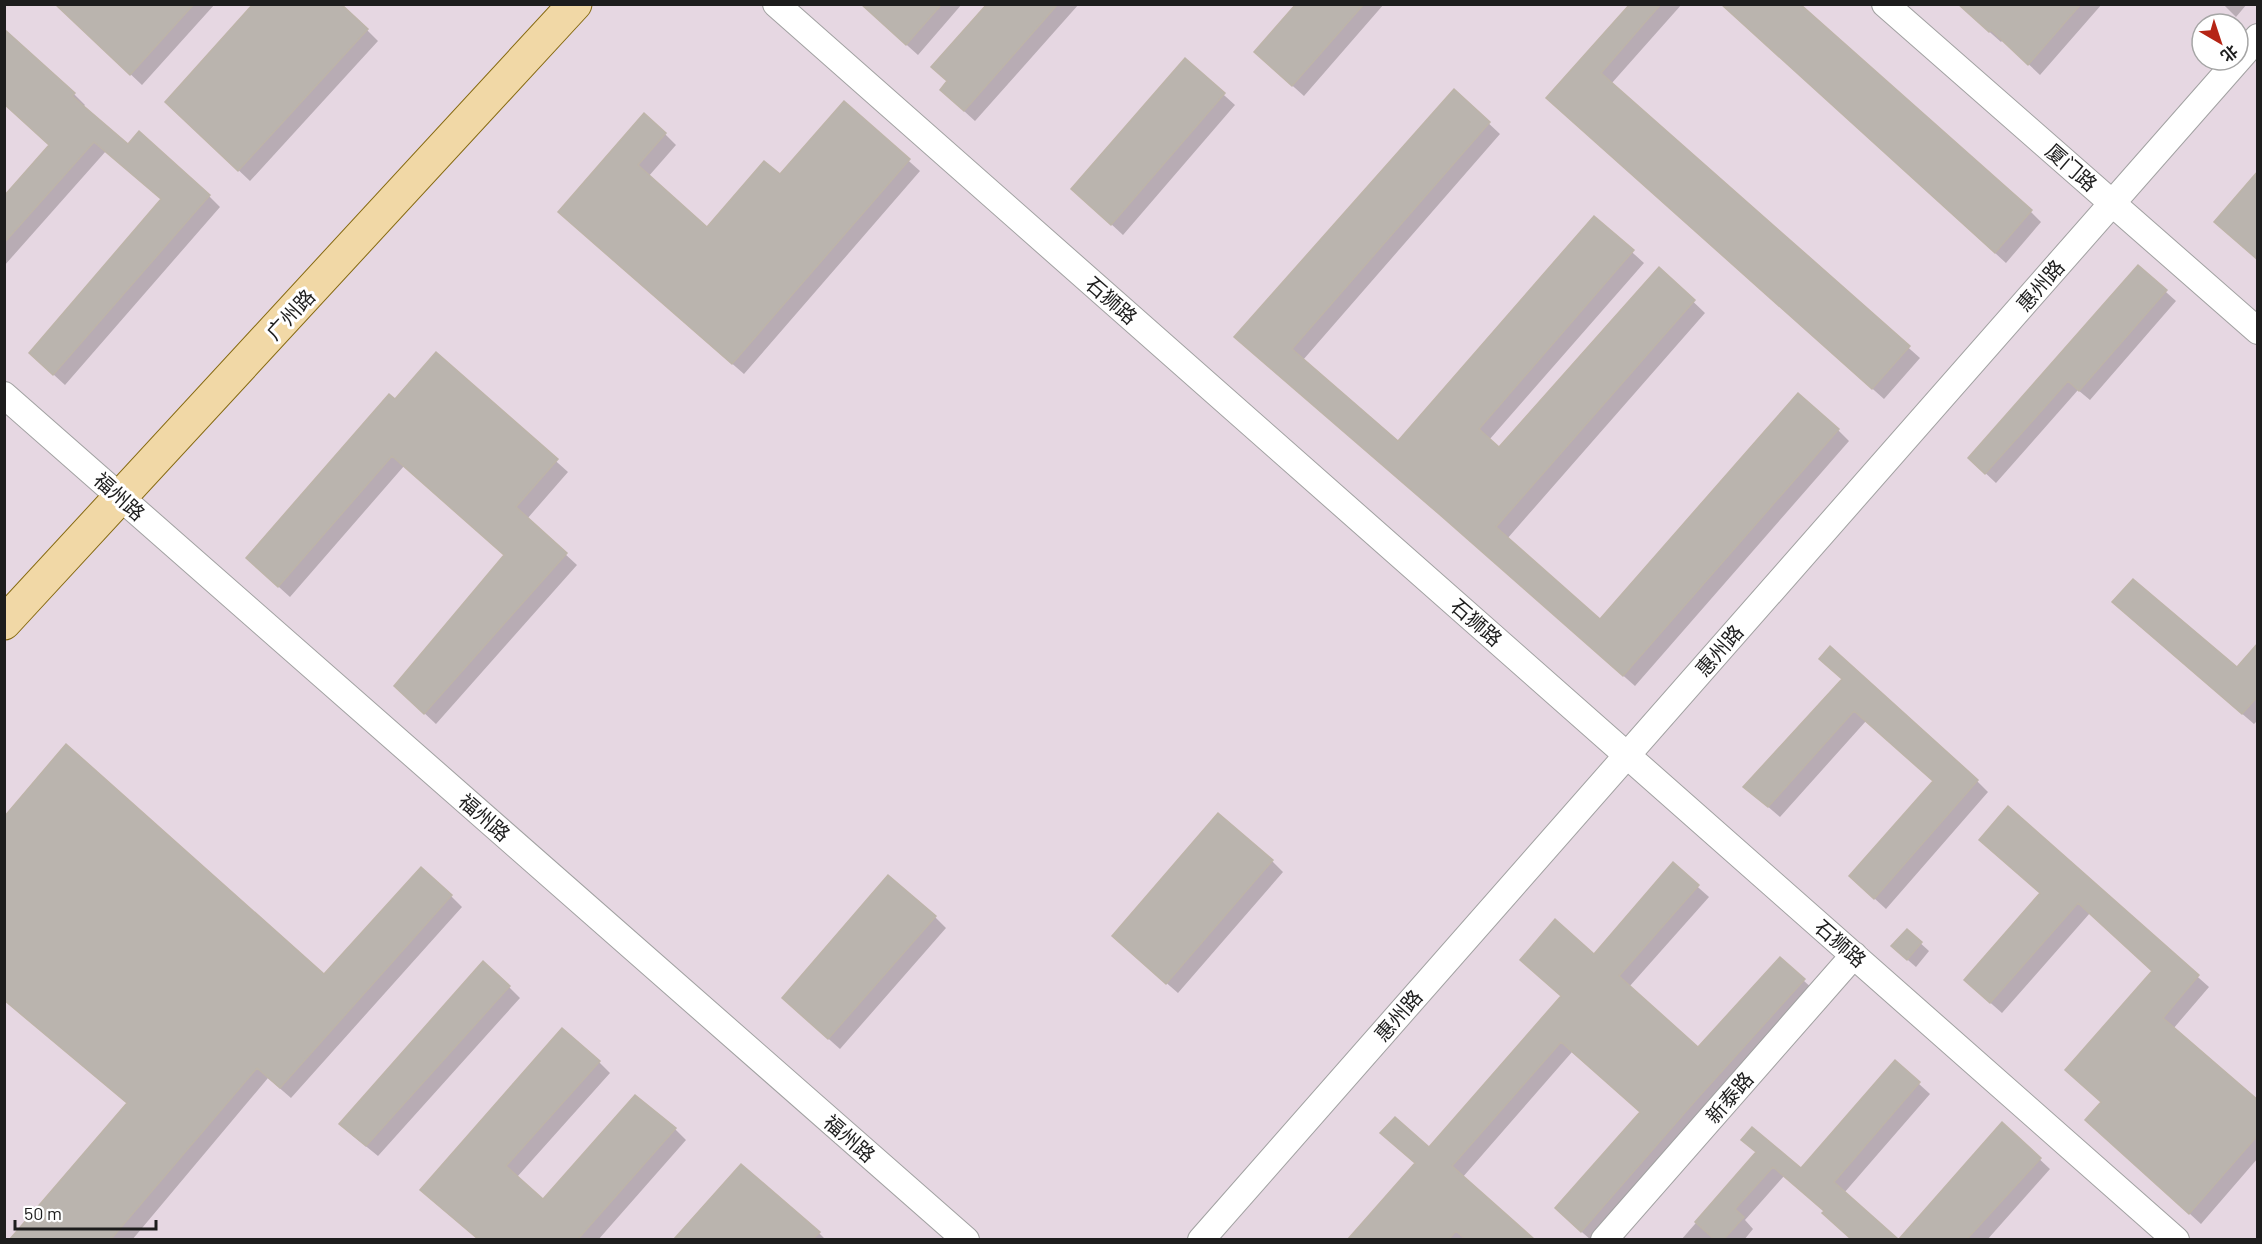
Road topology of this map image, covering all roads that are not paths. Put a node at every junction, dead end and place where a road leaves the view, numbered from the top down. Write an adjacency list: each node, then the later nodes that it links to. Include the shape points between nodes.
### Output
1 (545, 4): 8 (main road, 广州路)
2 (575, 4): 8 (main road, 广州路)
3 (776, 4): 11 (street, 石狮路)
4 (1885, 4): 6 (street, 厦门路)
5 (2227, 72): 13 (street, 惠州路)
6 (2258, 331)
7 (4, 394): 8 (street, 福州路)
8 (112, 490): 9 (main road, 广州路); 10 (main road, 广州路); 12 (street, 福州路)
9 (4, 591)
10 (4, 623)
11 (1854, 955): 14 (street, 新泰路); 15 (street, 石狮路)
12 (966, 1239)
13 (1201, 1239)
14 (1604, 1239)
15 (2176, 1239)

